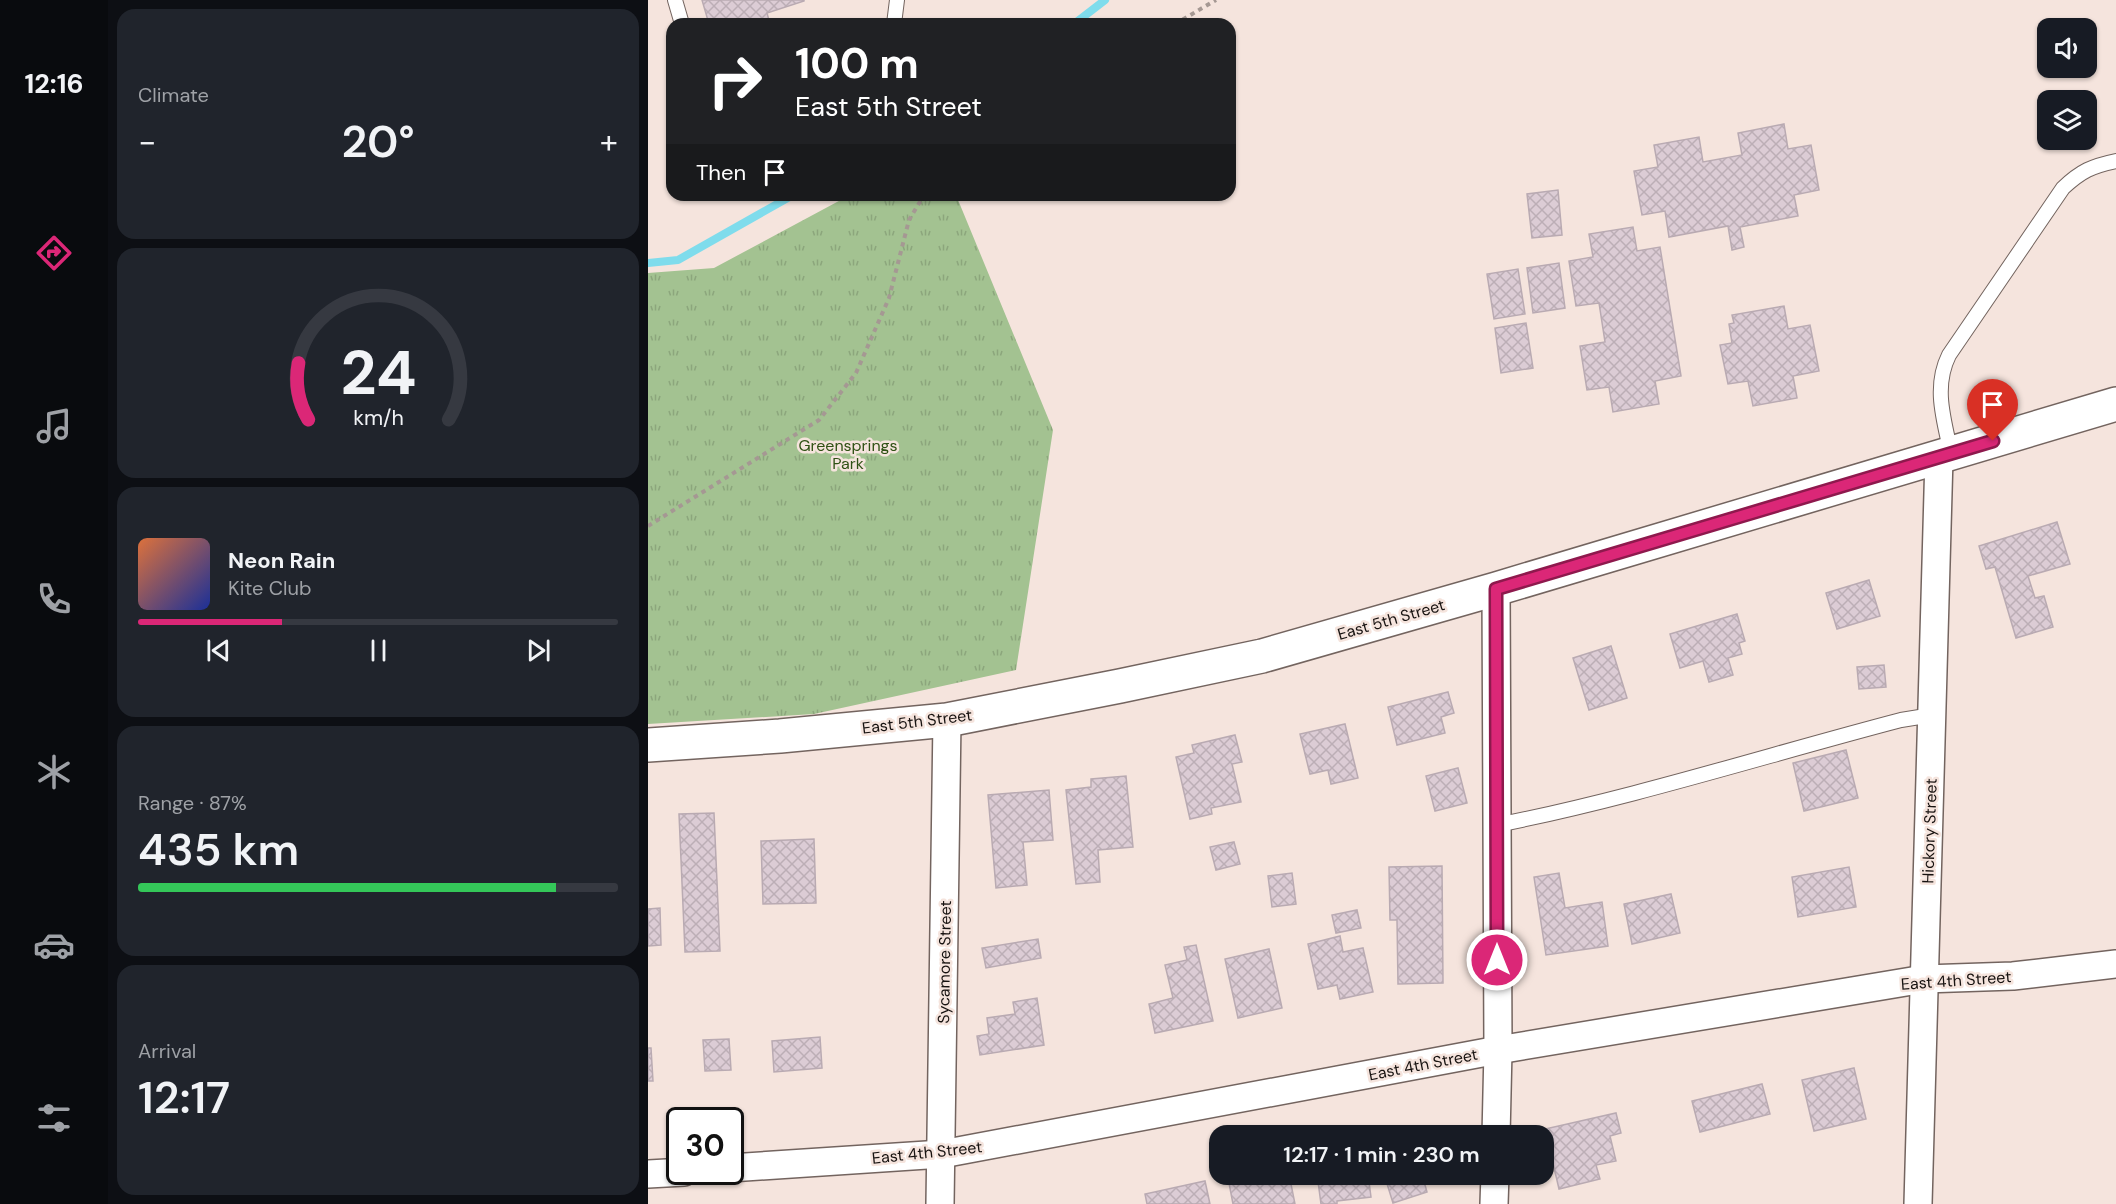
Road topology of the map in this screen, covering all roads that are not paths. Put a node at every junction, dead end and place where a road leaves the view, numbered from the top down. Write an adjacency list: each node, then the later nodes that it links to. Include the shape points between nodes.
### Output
1 (675, 0): 3 (lane)
2 (897, 0): 4 (lane)
3 (680, 18)
4 (895, 18)
5 (2116, 161): 7 (lane, via 2079,173 2063,188 1949,355 1942,368)
6 (2116, 404): 7 (main road, East 5th Street)
7 (1945, 455): 8 (main road, East 5th Street); 9 (street, Hickory Street)
8 (1496, 589): 10 (main road, East 5th Street, via 1262,656); 12 (street)
9 (1932, 714): 12 (lane); 14 (street, Hickory Street)
10 (948, 720): 11 (main road, East 5th Street); 17 (street, Sycamore Street)
11 (648, 745)
12 (1497, 825): 15 (street)
13 (2116, 964): 14 (street, East 4th Street, via 2013,976)
14 (1924, 979): 15 (street, East 4th Street); 24 (street, Hickory Street)
15 (1498, 1050): 16 (street); 17 (street, East 4th Street)
16 (1496, 1125)
17 (942, 1154): 18 (street, East 4th Street); 22 (street, Sycamore Street)
18 (744, 1167)
19 (666, 1173): 20 (street)
20 (648, 1174)
21 (1495, 1185): 23 (street)
22 (940, 1204)
23 (1494, 1204)
24 (1918, 1204)

